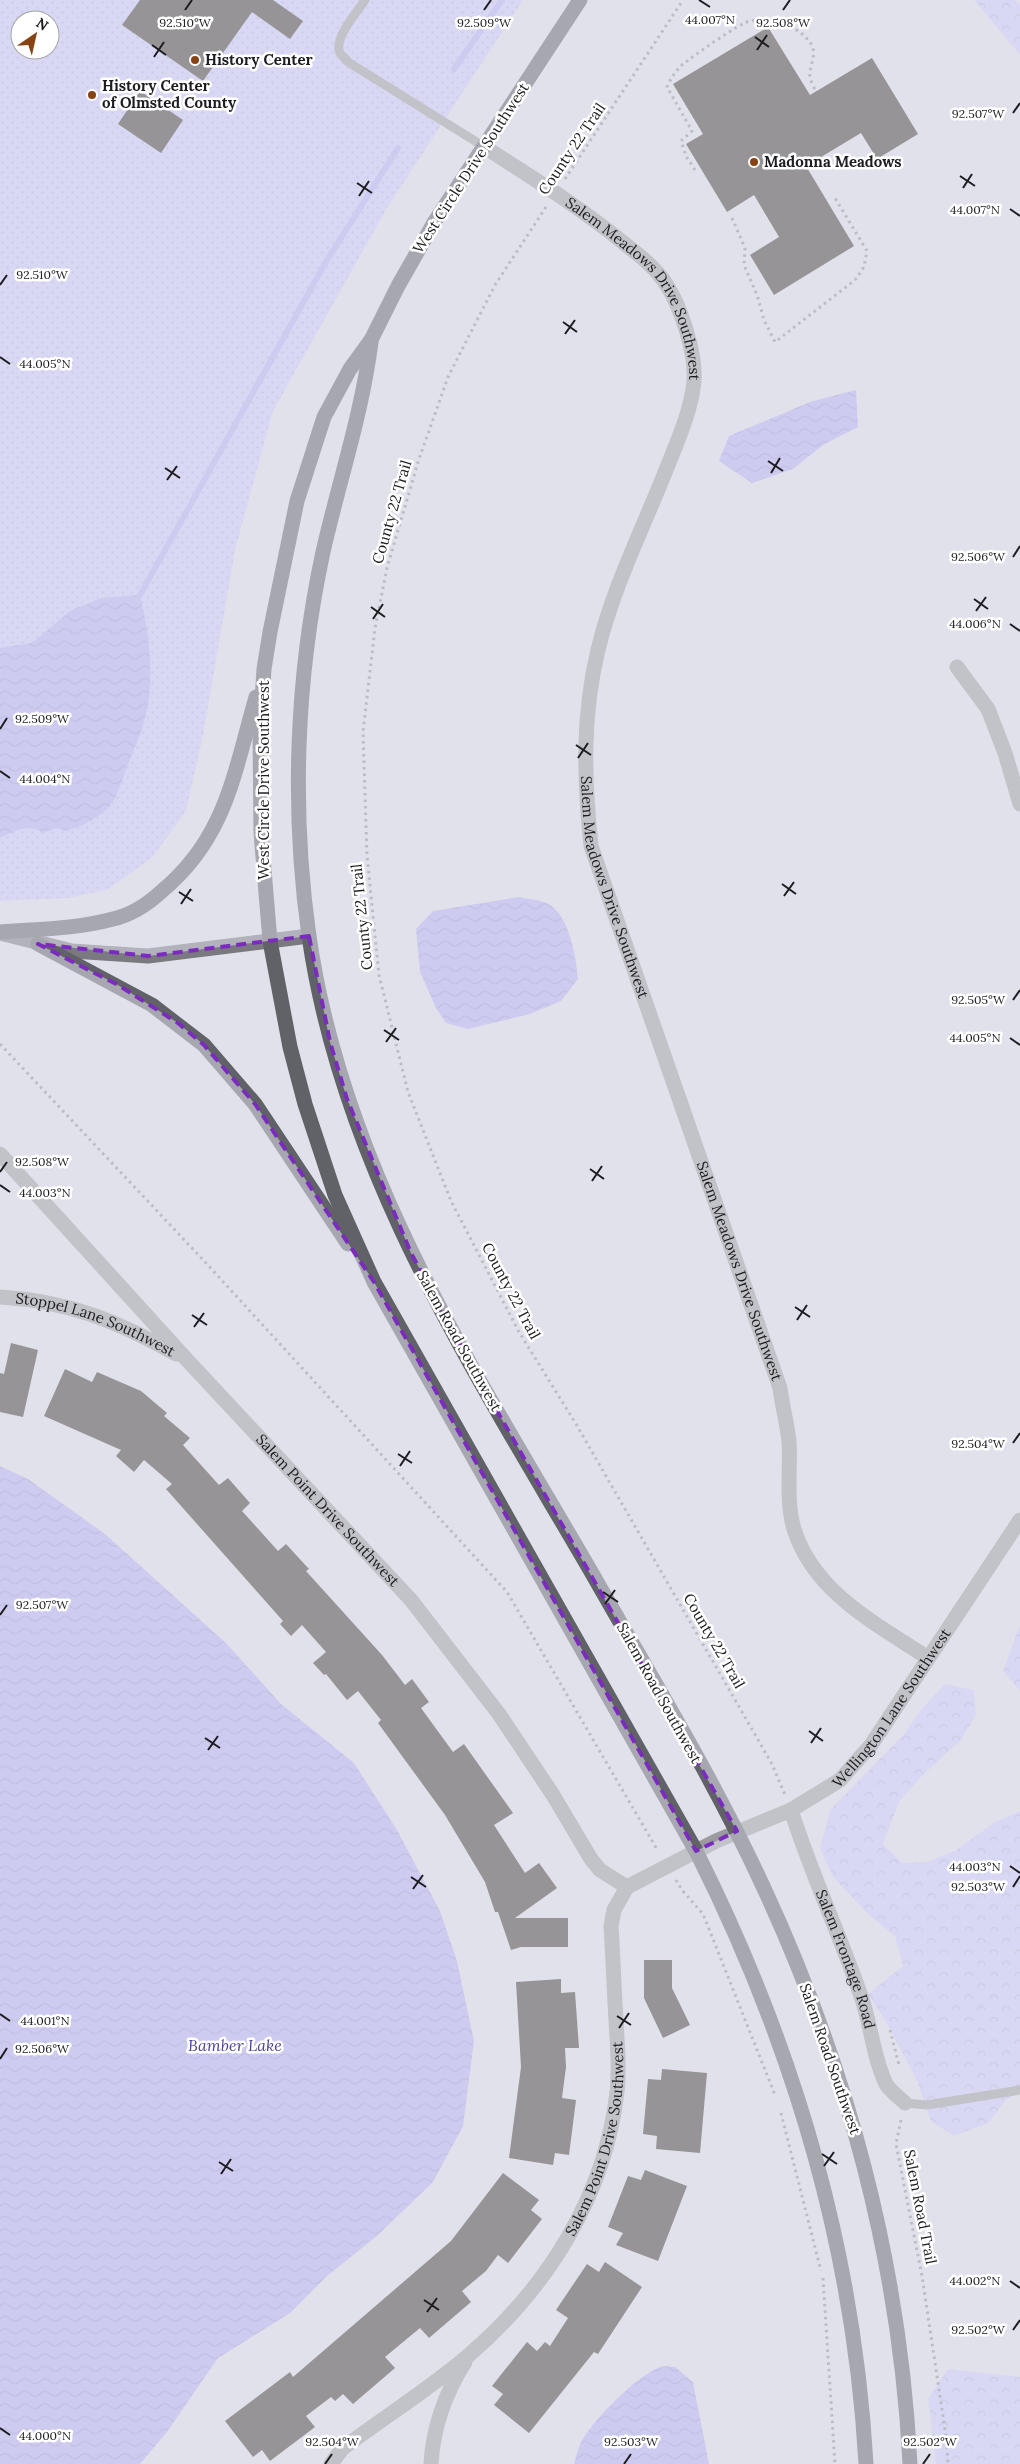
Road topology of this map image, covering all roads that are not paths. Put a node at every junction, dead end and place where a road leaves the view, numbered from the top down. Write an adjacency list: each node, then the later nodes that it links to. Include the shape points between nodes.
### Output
1 (365, 0): 3 (lane, via 339,42 340,52 348,62)
2 (580, 0): 3 (main road, West Circle Drive Southwest)
3 (484, 146): 4 (main road, West Circle Drive Southwest, via 416,254); 17 (street, Salem Meadows Drive Southwest, via 602,226 642,258 666,284 690,343 694,378 686,420 611,607 590,688 585,735 586,806 591,846 780,1388 789,1440 794,1531 820,1577 842,1601)
4 (371, 340): 6 (main road, West Circle Drive Southwest, via 336,393 315,441 288,537); 9 (main road, West Circle Drive Southwest, via 361,404 314,600 302,695 300,829)
5 (957, 667): 7 (street, via 988,709)
6 (264, 669): 8 (main road, via 224,805 205,846 176,880 140,907 115,919 80,926); 10 (main road, West Circle Drive Southwest, via 260,734 261,833)
7 (1020, 804)
8 (0, 933): 11 (main road)
9 (309, 936): 10 (main road); 19 (main road, Salem Road Southwest, via 330,1042 347,1099 411,1252 480,1382 594,1576)
10 (270, 941): 11 (main road, via 148,956 72,951); 13 (main road, via 290,1047 305,1104 335,1195)
11 (38, 944): 13 (main road, via 152,1005 204,1046 254,1104)
12 (0, 1154): 15 (street, Salem Point Drive Southwest)
13 (374, 1282): 20 (main road)
14 (0, 1297): 15 (street, Stoppel Lane Southwest, via 73,1307 124,1327)
15 (188, 1361): 21 (street, Salem Point Drive Southwest, via 411,1600 499,1714 554,1795 591,1859 600,1870)
16 (1020, 1520): 17 (street, Wellington Lane Southwest)
17 (928, 1658): 18 (street, Wellington Lane Southwest, via 859,1760 833,1785)
18 (792, 1810): 19 (street, Wellington Lane Southwest); 23 (street, Salem Frontage Road, via 807,1860 866,2010 881,2071 888,2087)
19 (737, 1831): 20 (street, Wellington Lane Southwest); 28 (main road, Salem Road Southwest, via 796,1962 854,2127 893,2304)
20 (696, 1851): 21 (street); 27 (main road, via 751,1969 816,2159 846,2291 857,2364)
21 (627, 1887): 24 (street, Salem Point Drive Southwest, via 614,1910 610,1926 618,2052 617,2089 600,2169 583,2212 553,2262 520,2305)
22 (1020, 2090): 23 (lane, via 927,2105)
23 (905, 2103)
24 (469, 2355): 25 (street, Salem Point Drive Southwest, via 342,2449); 26 (street, Salem Point Drive Southwest, via 452,2382 444,2404)
25 (331, 2464)
26 (431, 2464)
27 (866, 2464)
28 (910, 2464)

